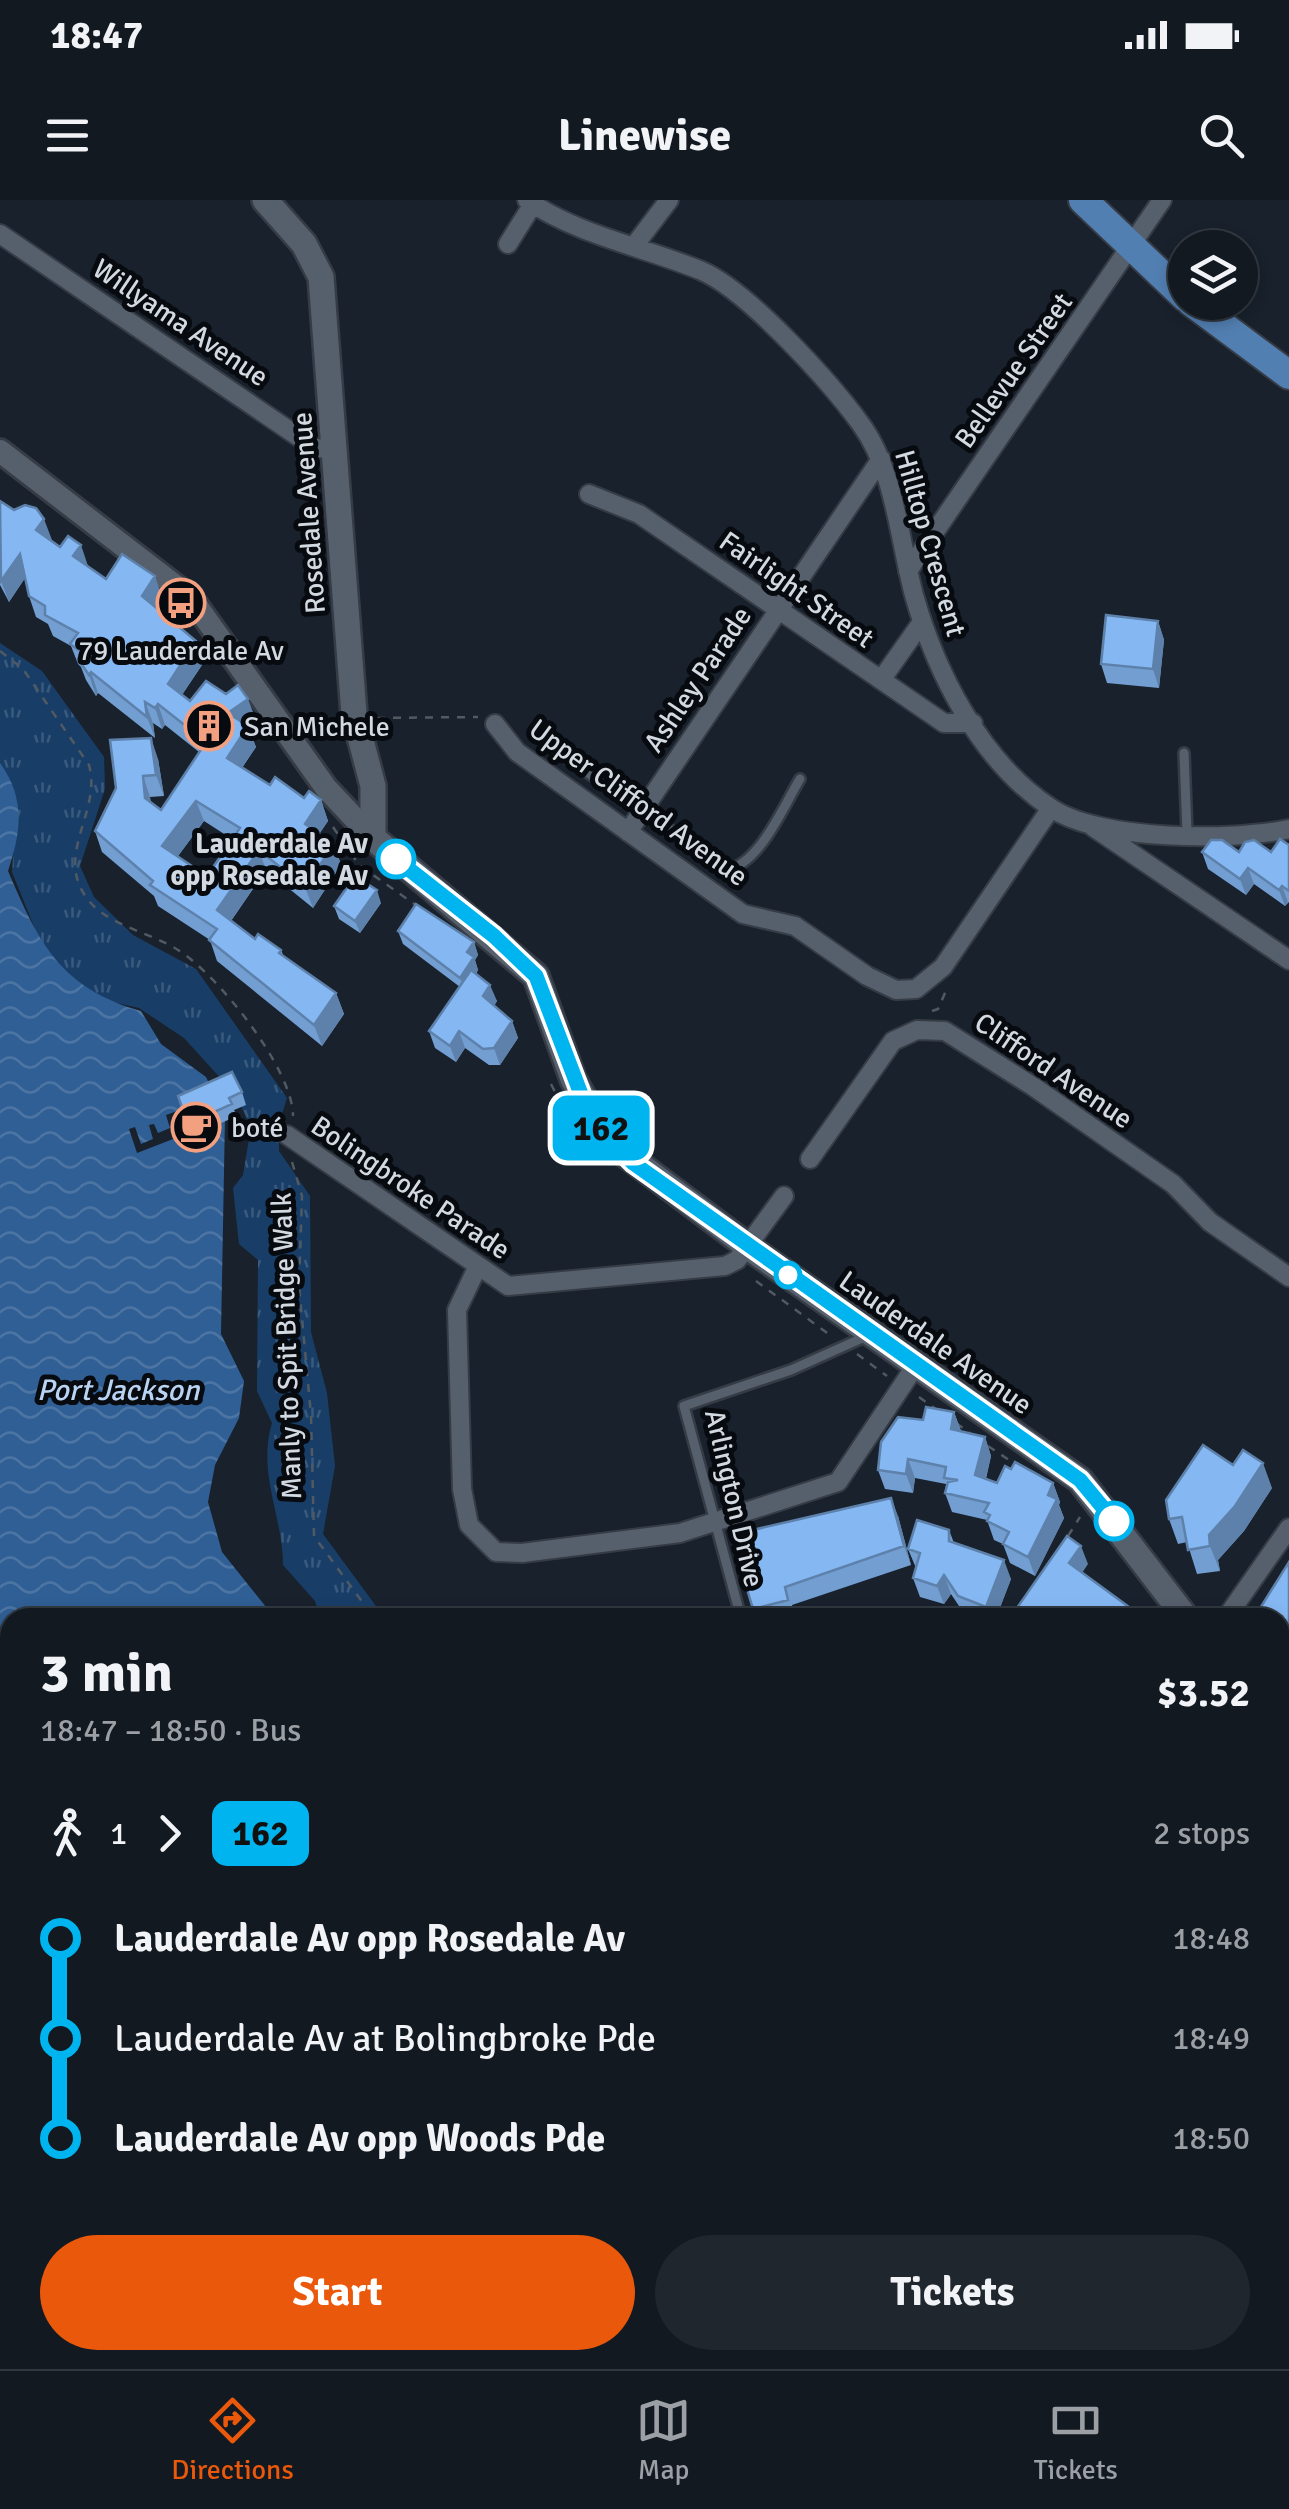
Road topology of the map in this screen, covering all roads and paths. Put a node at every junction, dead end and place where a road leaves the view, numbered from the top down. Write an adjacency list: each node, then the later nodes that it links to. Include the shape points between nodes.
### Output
1 (266, 200): 13 (main road, Rosedale Avenue, via 304,244 321,277)
2 (669, 200): 8 (street)
3 (1083, 200): 9 (main road)
4 (1162, 200): 9 (street, Bellevue Street)
5 (530, 202): 7 (street); 8 (street, Hilltop Crescent)
6 (0, 234): 13 (street, Willyama Avenue, via 316,448)
7 (508, 244)
8 (634, 246): 15 (street, Hilltop Crescent, via 728,285 861,423)
9 (1131, 247): 10 (main road); 17 (street, Bellevue Street)
10 (1168, 281)
11 (1215, 320): 12 (main road)
12 (1289, 376)
13 (332, 449): 22 (main road, Rosedale Avenue)
14 (0, 451): 34 (street, Lauderdale Avenue, via 191,598 326,788)
15 (881, 460): 17 (street, Hilltop Crescent); 18 (street, Ashley Parade)
16 (590, 494): 18 (street, Fairlight Street, via 639,514)
17 (908, 570): 19 (street, Hilltop Crescent)
18 (778, 609): 21 (street, Fairlight Street); 29 (street, Ashley Parade)
19 (922, 622): 21 (street); 23 (street, Hilltop Crescent)
20 (0, 651): 36 (path, Manly to Spit Bridge Walk, via 23,669 94,782 74,862 84,896 204,968 280,1071 294,1114)
21 (882, 680): 23 (street, Fairlight Street, via 944,723)
22 (355, 718): 24 (path, via 476,716); 34 (main road, Rosedale Avenue, via 373,786)
23 (973, 723): 28 (street, Hilltop Crescent, via 1005,767)
24 (495, 724): 32 (street, Upper Clifford Avenue, via 517,752)
25 (555, 750): 29 (lane)
26 (1184, 753): 33 (lane)
27 (800, 779): 29 (lane, via 759,846 728,870)
28 (1052, 808): 30 (street, Hilltop Crescent); 32 (street, Upper Clifford Avenue, via 943,967 916,989 896,990 866,976 795,926 743,914)
29 (642, 811): 32 (street, Ashley Parade)
30 (1093, 826): 33 (street, Hilltop Crescent); 35 (street)
31 (1289, 829): 33 (street, Hilltop Crescent)
32 (628, 832)
33 (1188, 833)
34 (373, 838): 39 (main road, Lauderdale Avenue, via 536,976 572,1078 609,1139 647,1175)
35 (1289, 960)
36 (286, 1135): 40 (street, Bolingbroke Parade); 54 (path, Manly to Spit Bridge Walk, via 302,1196 300,1286 314,1536)
37 (810, 1158): 41 (street, Clifford Avenue, via 893,1041 917,1030 945,1031 1173,1184 1210,1222)
38 (784, 1196): 39 (street, Bolingbroke Parade)
39 (748, 1247): 40 (street, Bolingbroke Parade, via 726,1266 546,1285 508,1286); 44 (main road, Lauderdale Avenue)
40 (477, 1268): 50 (street, via 457,1310 457,1347 462,1490 469,1526 484,1544 496,1552 522,1553 680,1532)
41 (1289, 1276)
42 (757, 1282): 43 (path)
43 (838, 1341)
44 (865, 1345): 45 (main road, Lauderdale Avenue); 46 (path); 50 (lane, Arlington Drive, via 684,1406)
45 (916, 1365): 49 (main road, Lauderdale Avenue); 50 (street, via 838,1482)
46 (882, 1372)
47 (924, 1401): 48 (path)
48 (1028, 1474)
49 (1083, 1506): 51 (path); 53 (path); 56 (main road, Lauderdale Avenue)
50 (715, 1521): 55 (lane, Arlington Drive)
51 (1086, 1524)
52 (1289, 1528): 57 (street)
53 (1061, 1546)
54 (367, 1608)
55 (738, 1608)
56 (1177, 1608)
57 (1233, 1608)

